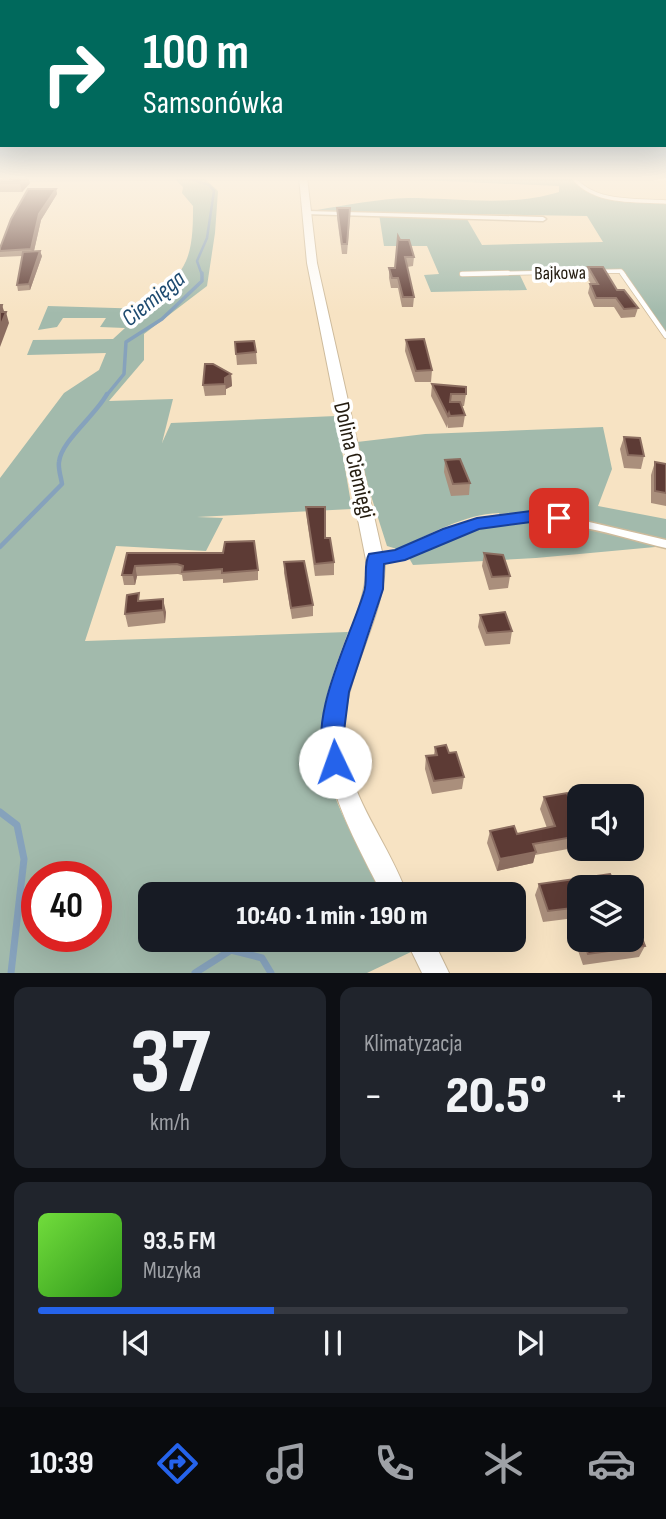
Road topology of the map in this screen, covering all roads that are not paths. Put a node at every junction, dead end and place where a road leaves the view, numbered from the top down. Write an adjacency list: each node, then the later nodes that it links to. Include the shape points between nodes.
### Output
1 (307, 222): 5 (street, Dolina Ciemięgi, via 314,274)
2 (462, 274): 3 (lane, Bajkowa, via 621,271)
3 (666, 336)
4 (666, 544): 5 (street, via 537,516 477,523 398,556)
5 (375, 559): 6 (street, Dolina Ciemięgi, via 374,589 338,692 333,744 352,811)
6 (389, 882)
7 (425, 952): 8 (street)
8 (436, 973)

